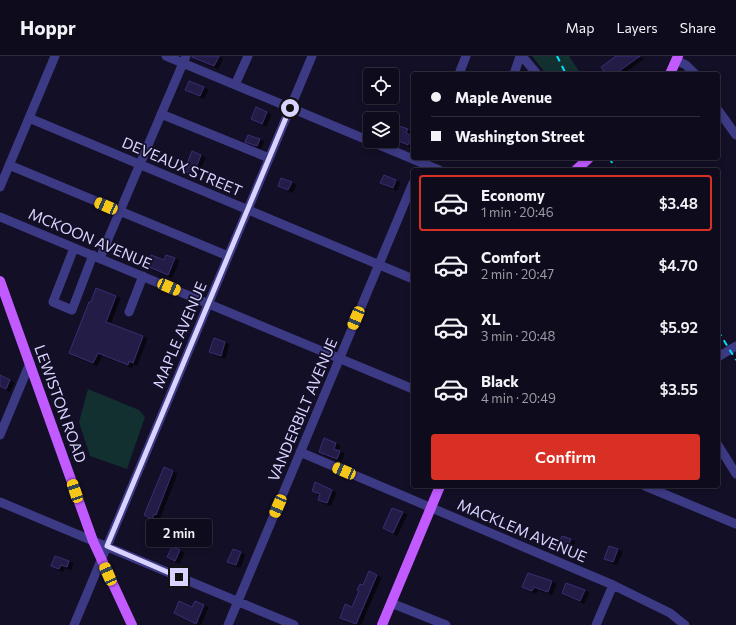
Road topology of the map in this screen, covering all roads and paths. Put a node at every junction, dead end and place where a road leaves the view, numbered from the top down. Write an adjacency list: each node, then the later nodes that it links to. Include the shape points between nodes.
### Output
1 (55, 56): 18 (street)
2 (166, 56): 8 (street)
3 (248, 56): 14 (street)
4 (312, 56): 15 (street, MAPLE AVENUE)
5 (466, 56): 9 (street)
6 (521, 56): 10 (street); 11 (street)
7 (677, 58): 12 (main road); 13 (street)
8 (184, 59): 14 (street); 17 (street)
9 (460, 72)
10 (515, 72)
11 (535, 72)
12 (671, 72)
13 (693, 72)
14 (236, 85): 15 (street)
15 (290, 108): 21 (street, MAPLE AVENUE); 22 (street)
16 (720, 112): 19 (street)
17 (161, 114): 21 (street); 25 (street)
18 (29, 118): 25 (street, DEVEAUX STREET); 27 (street)
19 (733, 125): 20 (street)
20 (736, 135)
21 (269, 158): 32 (street, MAPLE AVENUE)
22 (411, 160)
23 (412, 160): 26 (street)
24 (587, 160): 29 (main road)
25 (139, 164): 32 (street, DEVEAUX STREET); 33 (street)
26 (421, 164): 28 (street)
27 (9, 165): 30 (street); 33 (street)
28 (433, 168)
29 (578, 168)
30 (0, 187)
31 (411, 188): 38 (street, VANDERBILT AVENUE)
32 (247, 210): 36 (street, MAPLE AVENUE); 38 (street, DEVEAUX STREET)
33 (119, 212): 36 (street); 37 (street)
34 (0, 217): 35 (street, MCKOON AVENUE)
35 (74, 248): 37 (street, MCKOON AVENUE); 37 (street, via 53,302 72,310)
36 (228, 256): 42 (street, MAPLE AVENUE)
37 (96, 257): 39 (street, MCKOON AVENUE)
38 (379, 265): 40 (street, DEVEAUX STREET); 46 (street, VANDERBILT AVENUE)
39 (143, 276): 42 (street, MCKOON AVENUE); 43 (street)
40 (411, 278)
41 (0, 281): 47 (main road, LEWISTON ROAD)
42 (208, 304): 46 (street, MCKOON AVENUE); 59 (street, MAPLE AVENUE)
43 (129, 312)
44 (736, 346): 45 (street)
45 (720, 356)
46 (340, 358): 48 (street, MCKOON AVENUE); 51 (street, VANDERBILT AVENUE)
47 (30, 363): 49 (street); 58 (main road, LEWISTON ROAD)
48 (411, 388)
49 (0, 434)
50 (720, 448): 52 (street)
51 (300, 452): 56 (street, MACKLEM AVENUE); 62 (street, VANDERBILT AVENUE)
52 (736, 474)
53 (439, 488): 56 (main road)
54 (650, 488): 57 (street)
55 (0, 502): 58 (street)
56 (431, 508): 61 (street, MACKLEM AVENUE); 63 (main road)
57 (736, 524)
58 (93, 541): 59 (street); 60 (main road, LEWISTON ROAD)
59 (107, 546): 60 (street, MAPLE AVENUE); 62 (street)
60 (101, 559): 64 (street, MAPLE AVENUE); 65 (main road, LEWISTON ROAD)
61 (613, 585): 70 (street); 71 (street, MACKLEM AVENUE, via 670,612)
62 (238, 602): 66 (street, VANDERBILT AVENUE); 67 (street)
63 (391, 603): 68 (main road); 69 (street)
64 (74, 625)
65 (132, 625)
66 (228, 625)
67 (294, 625)
68 (382, 625)
69 (446, 625)
70 (596, 625)
71 (685, 625)

